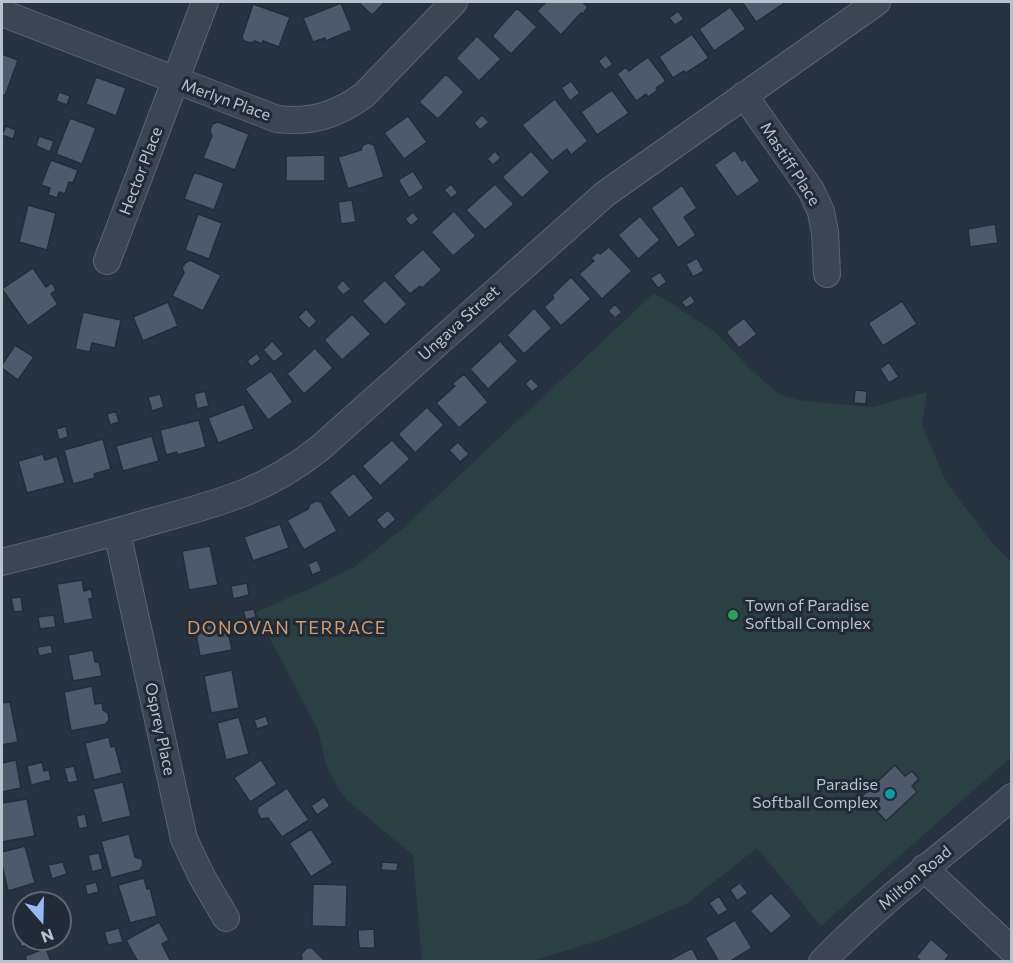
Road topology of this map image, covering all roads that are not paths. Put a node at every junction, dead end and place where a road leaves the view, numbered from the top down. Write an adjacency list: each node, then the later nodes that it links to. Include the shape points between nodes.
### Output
1 (205, 2): 5 (street, Hector Place)
2 (454, 2): 5 (street, Merlyn Place, via 364,95 325,117 277,119)
3 (877, 2): 6 (street, Ungava Street)
4 (2, 13): 5 (street, Merlyn Place)
5 (176, 82): 7 (street, Hector Place)
6 (744, 95): 8 (street, Mastiff Place, via 811,190 825,232); 9 (street, Ungava Street, via 604,194 301,463 230,499)
7 (107, 261)
8 (827, 274)
9 (117, 532): 10 (street, Ungava Street); 13 (street, Osprey Place, via 184,839)
10 (2, 562)
11 (1011, 797): 12 (street, Milton Road)
12 (924, 868): 14 (street); 15 (street, Milton Road)
13 (226, 918)
14 (1011, 950)
15 (822, 962)

